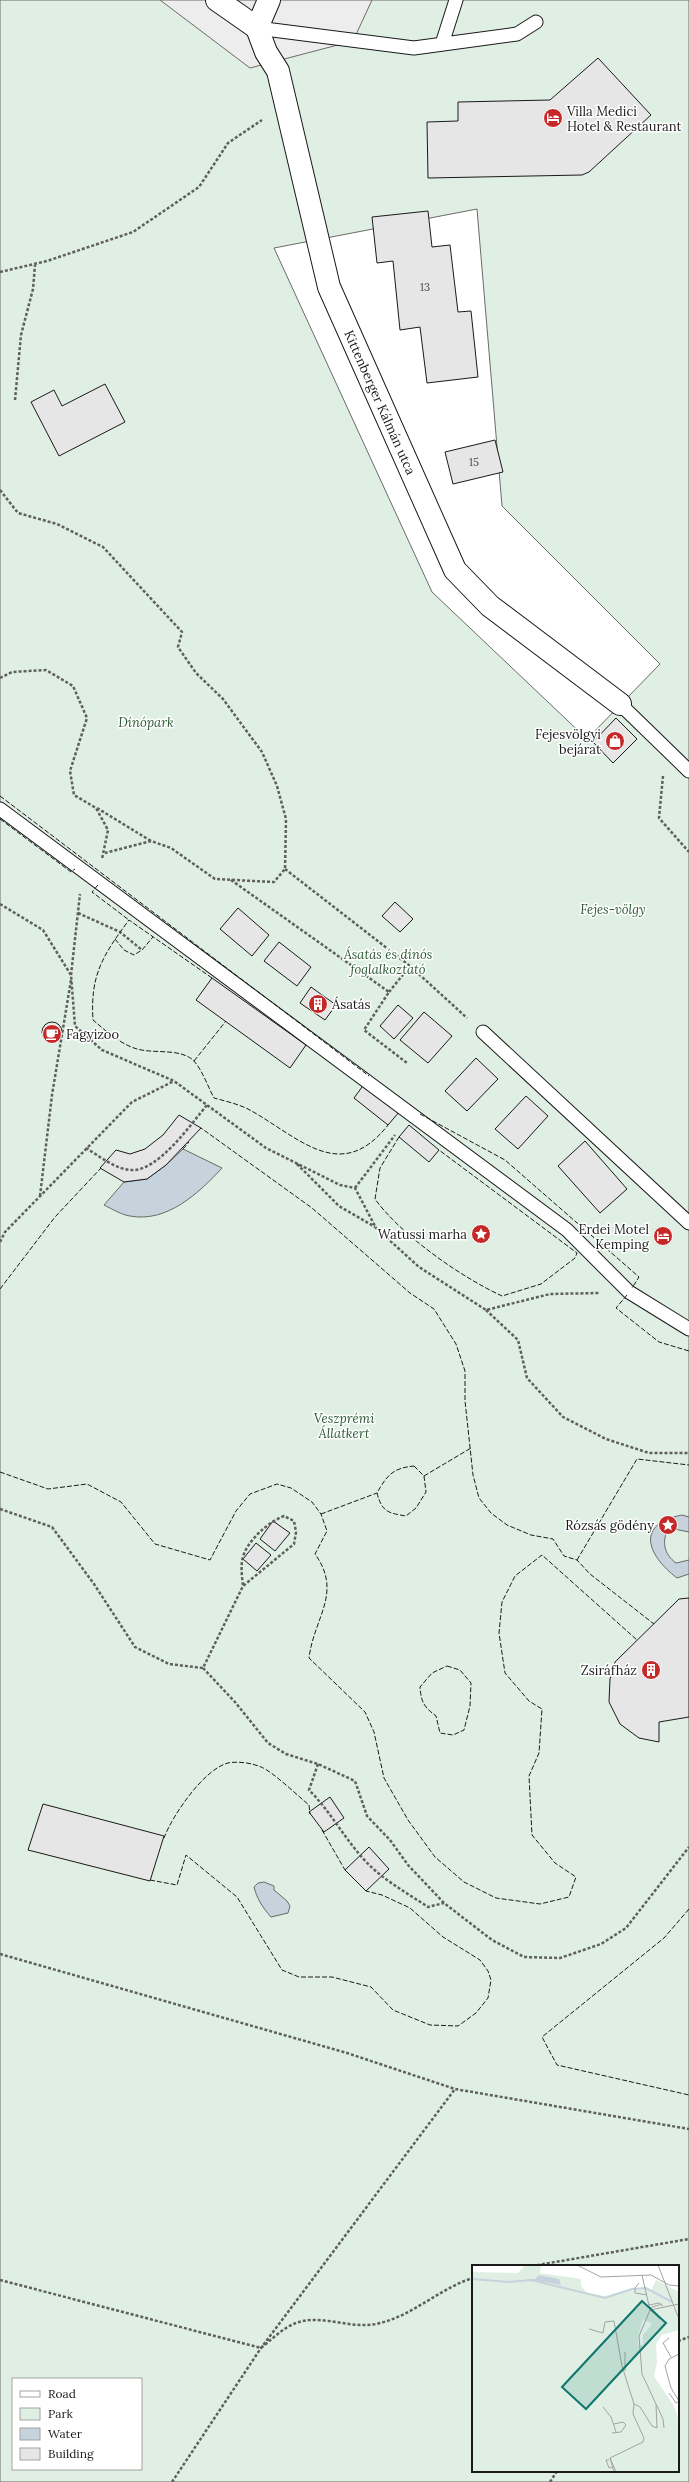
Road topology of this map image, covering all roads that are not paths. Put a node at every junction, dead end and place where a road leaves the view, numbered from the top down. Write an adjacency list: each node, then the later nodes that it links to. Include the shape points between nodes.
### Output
1 (217, 0): 5 (street)
2 (269, 0): 5 (street)
3 (456, 0): 6 (lane)
4 (536, 22): 6 (lane, via 517,34)
5 (257, 28): 6 (lane, via 414,48); 7 (street, Kittenberger Kálmán utca, via 266,52 278,71 330,287 455,570 490,606)
6 (442, 44)
7 (620, 704): 8 (lane)
8 (689, 771)
9 (0, 809): 12 (lane, via 567,1230 629,1292)
10 (482, 1032): 11 (lane)
11 (689, 1223)
12 (689, 1329)

